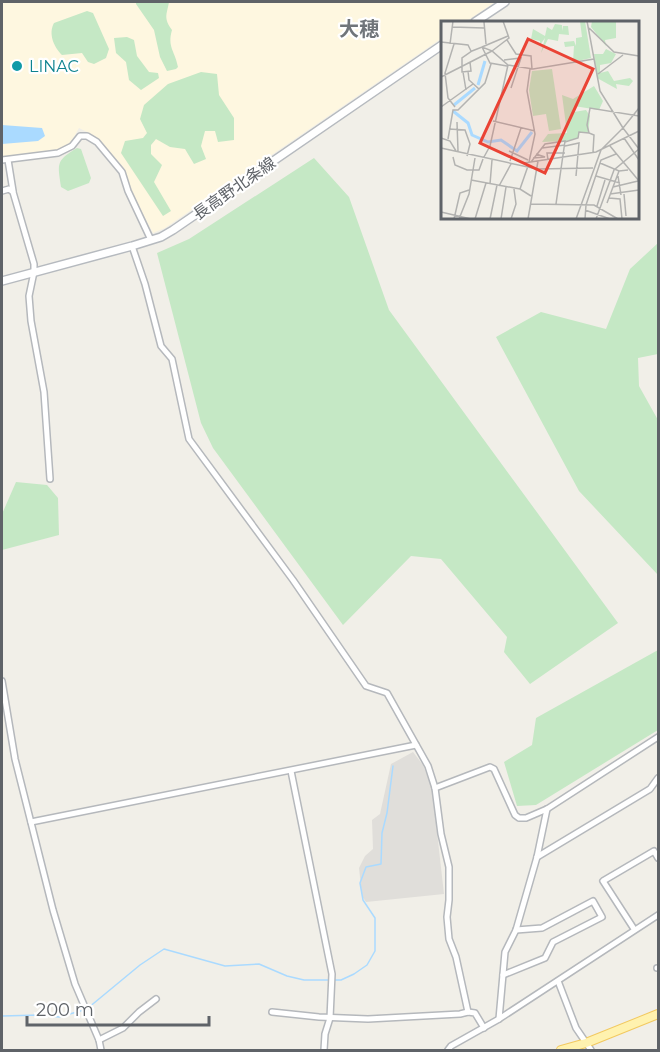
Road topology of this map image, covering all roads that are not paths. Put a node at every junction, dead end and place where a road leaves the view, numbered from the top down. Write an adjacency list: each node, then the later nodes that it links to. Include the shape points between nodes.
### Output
1 (505, 2): 2 (main road)
2 (476, 21)
3 (441, 46): 7 (main road, 長高野北条線, via 173,230)
4 (4, 160): 6 (street); 7 (street, via 58,153 72,146 80,135 87,136 122,172)
5 (2, 191): 6 (street)
6 (13, 192): 9 (street)
7 (151, 240): 8 (main road, 長高野北条線)
8 (132, 246): 9 (main road, 長高野北条線); 14 (street, via 160,346 172,359 189,439 366,686 387,693)
9 (34, 273): 10 (main road, 長高野北条線); 11 (street, via 29,297 44,392)
10 (2, 281)
11 (50, 479)
12 (2, 681): 19 (street)
13 (658, 738): 18 (street)
14 (416, 746): 15 (street); 17 (street)
15 (291, 771): 19 (street); 31 (street, via 332,974)
16 (658, 778): 20 (street, via 650,789)
17 (435, 788): 18 (street, via 490,767 519,818); 29 (street, via 448,867 448,939)
18 (547, 809): 20 (street)
19 (31, 822): 34 (street, via 75,984)
20 (537, 857): 24 (street)
21 (658, 858): 23 (street, via 654,851 603,881)
22 (658, 915): 23 (street)
23 (634, 929): 26 (street)
24 (516, 930): 25 (street, via 505,952); 25 (street, via 542,928 593,901 602,917 553,942 545,958)
25 (504, 975): 32 (street)
26 (558, 981): 32 (street); 35 (street, via 576,1028)
27 (156, 999): 34 (street, via 123,1028)
28 (272, 1011): 31 (street)
29 (468, 1012): 31 (street); 33 (street, via 475,1013)
30 (658, 1014): 35 (main road)
31 (330, 1018): 37 (street)
32 (499, 1019): 33 (street)
33 (484, 1028): 38 (street)
34 (99, 1040): 36 (street)
35 (588, 1047): 39 (main road)
36 (101, 1050)
37 (324, 1050)
38 (448, 1050)
39 (561, 1050)

